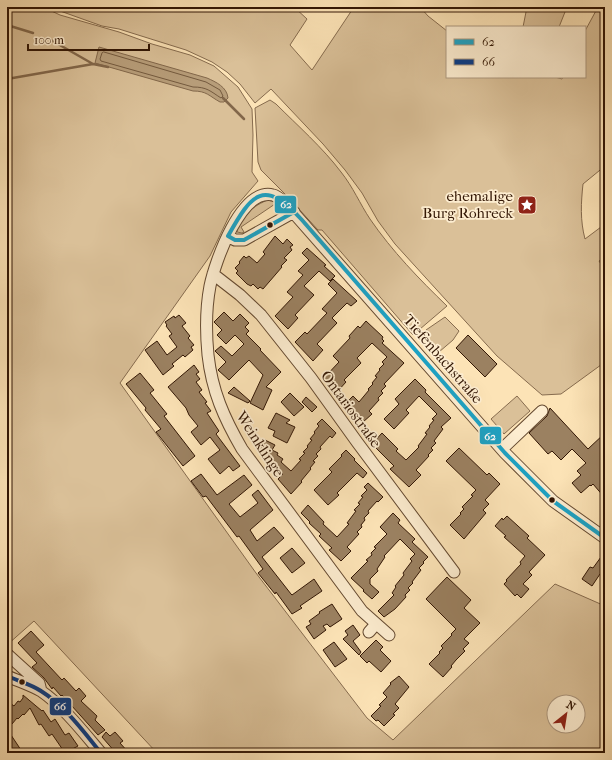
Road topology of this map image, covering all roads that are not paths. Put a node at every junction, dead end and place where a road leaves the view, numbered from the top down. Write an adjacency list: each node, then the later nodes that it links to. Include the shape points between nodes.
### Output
1 (265, 194): 2 (street, Tiefenbachstraße, via 277,196); 3 (street, Weinklinge, via 252,200 240,214)
2 (294, 212): 3 (street, via 244,240 235,240); 6 (street, Tiefenbachstraße)
3 (228, 236): 4 (street, Weinklinge)
4 (213, 274): 8 (street, Ontariostraße, via 261,315 311,378); 9 (street, Weinklinge, via 207,309 208,354 212,383 227,424 242,449 373,628)
5 (542, 411): 6 (street)
6 (502, 449): 7 (street, Tiefenbachstraße, via 553,501)
7 (605, 538)
8 (454, 572)
9 (389, 635)
10 (7, 654): 12 (street, via 39,683)
11 (7, 676): 12 (street)
12 (41, 691): 13 (street, via 58,705)
13 (101, 753)

